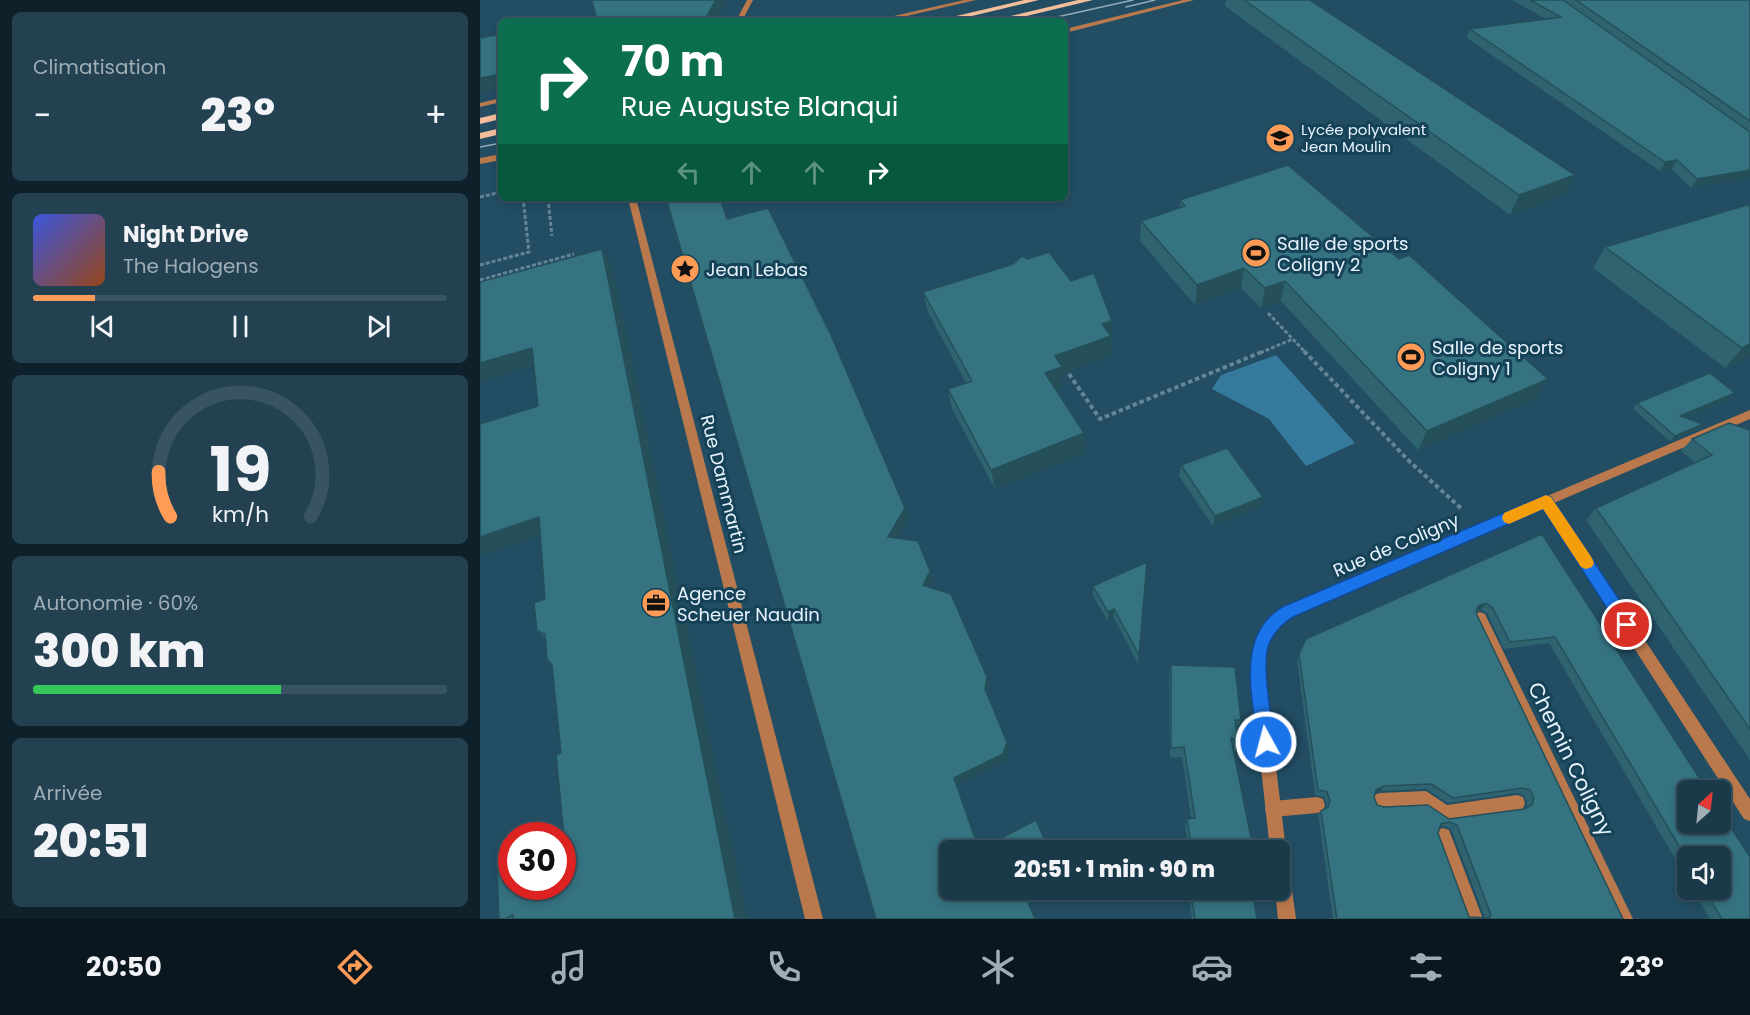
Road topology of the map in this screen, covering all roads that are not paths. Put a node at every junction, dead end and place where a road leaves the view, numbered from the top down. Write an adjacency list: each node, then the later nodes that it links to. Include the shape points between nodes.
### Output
1 (750, 0): 6 (street)
2 (973, 0): 7 (street)
3 (1035, 0): 8 (main road)
4 (1089, 0): 9 (main road)
5 (1191, 0): 10 (street)
6 (741, 18)
7 (889, 18)
8 (953, 18)
9 (1008, 18)
10 (1068, 30)
11 (498, 101): 12 (street)
12 (480, 105)
13 (498, 117): 14 (main road)
14 (480, 121)
15 (498, 132): 16 (main road)
16 (480, 136)
17 (498, 158): 18 (street)
18 (480, 161)
19 (634, 201): 31 (street, Rue Dammartin)
20 (1750, 414): 21 (street, Rue de Coligny)
21 (1546, 501): 26 (street, Rue de Coligny, via 1275,620 1261,643 1258,676); 27 (street)
22 (1480, 618): 34 (street, Chemin Coligny)
23 (1380, 801): 24 (street, via 1426,800 1445,813)
24 (1517, 803)
25 (1317, 805): 26 (street)
26 (1273, 809): 29 (street, Rue de Coligny)
27 (1750, 813)
28 (1443, 836): 33 (street)
29 (1277, 840)
30 (1285, 900): 32 (street)
31 (814, 919)
32 (1287, 919)
33 (1474, 919)
34 (1624, 919)

